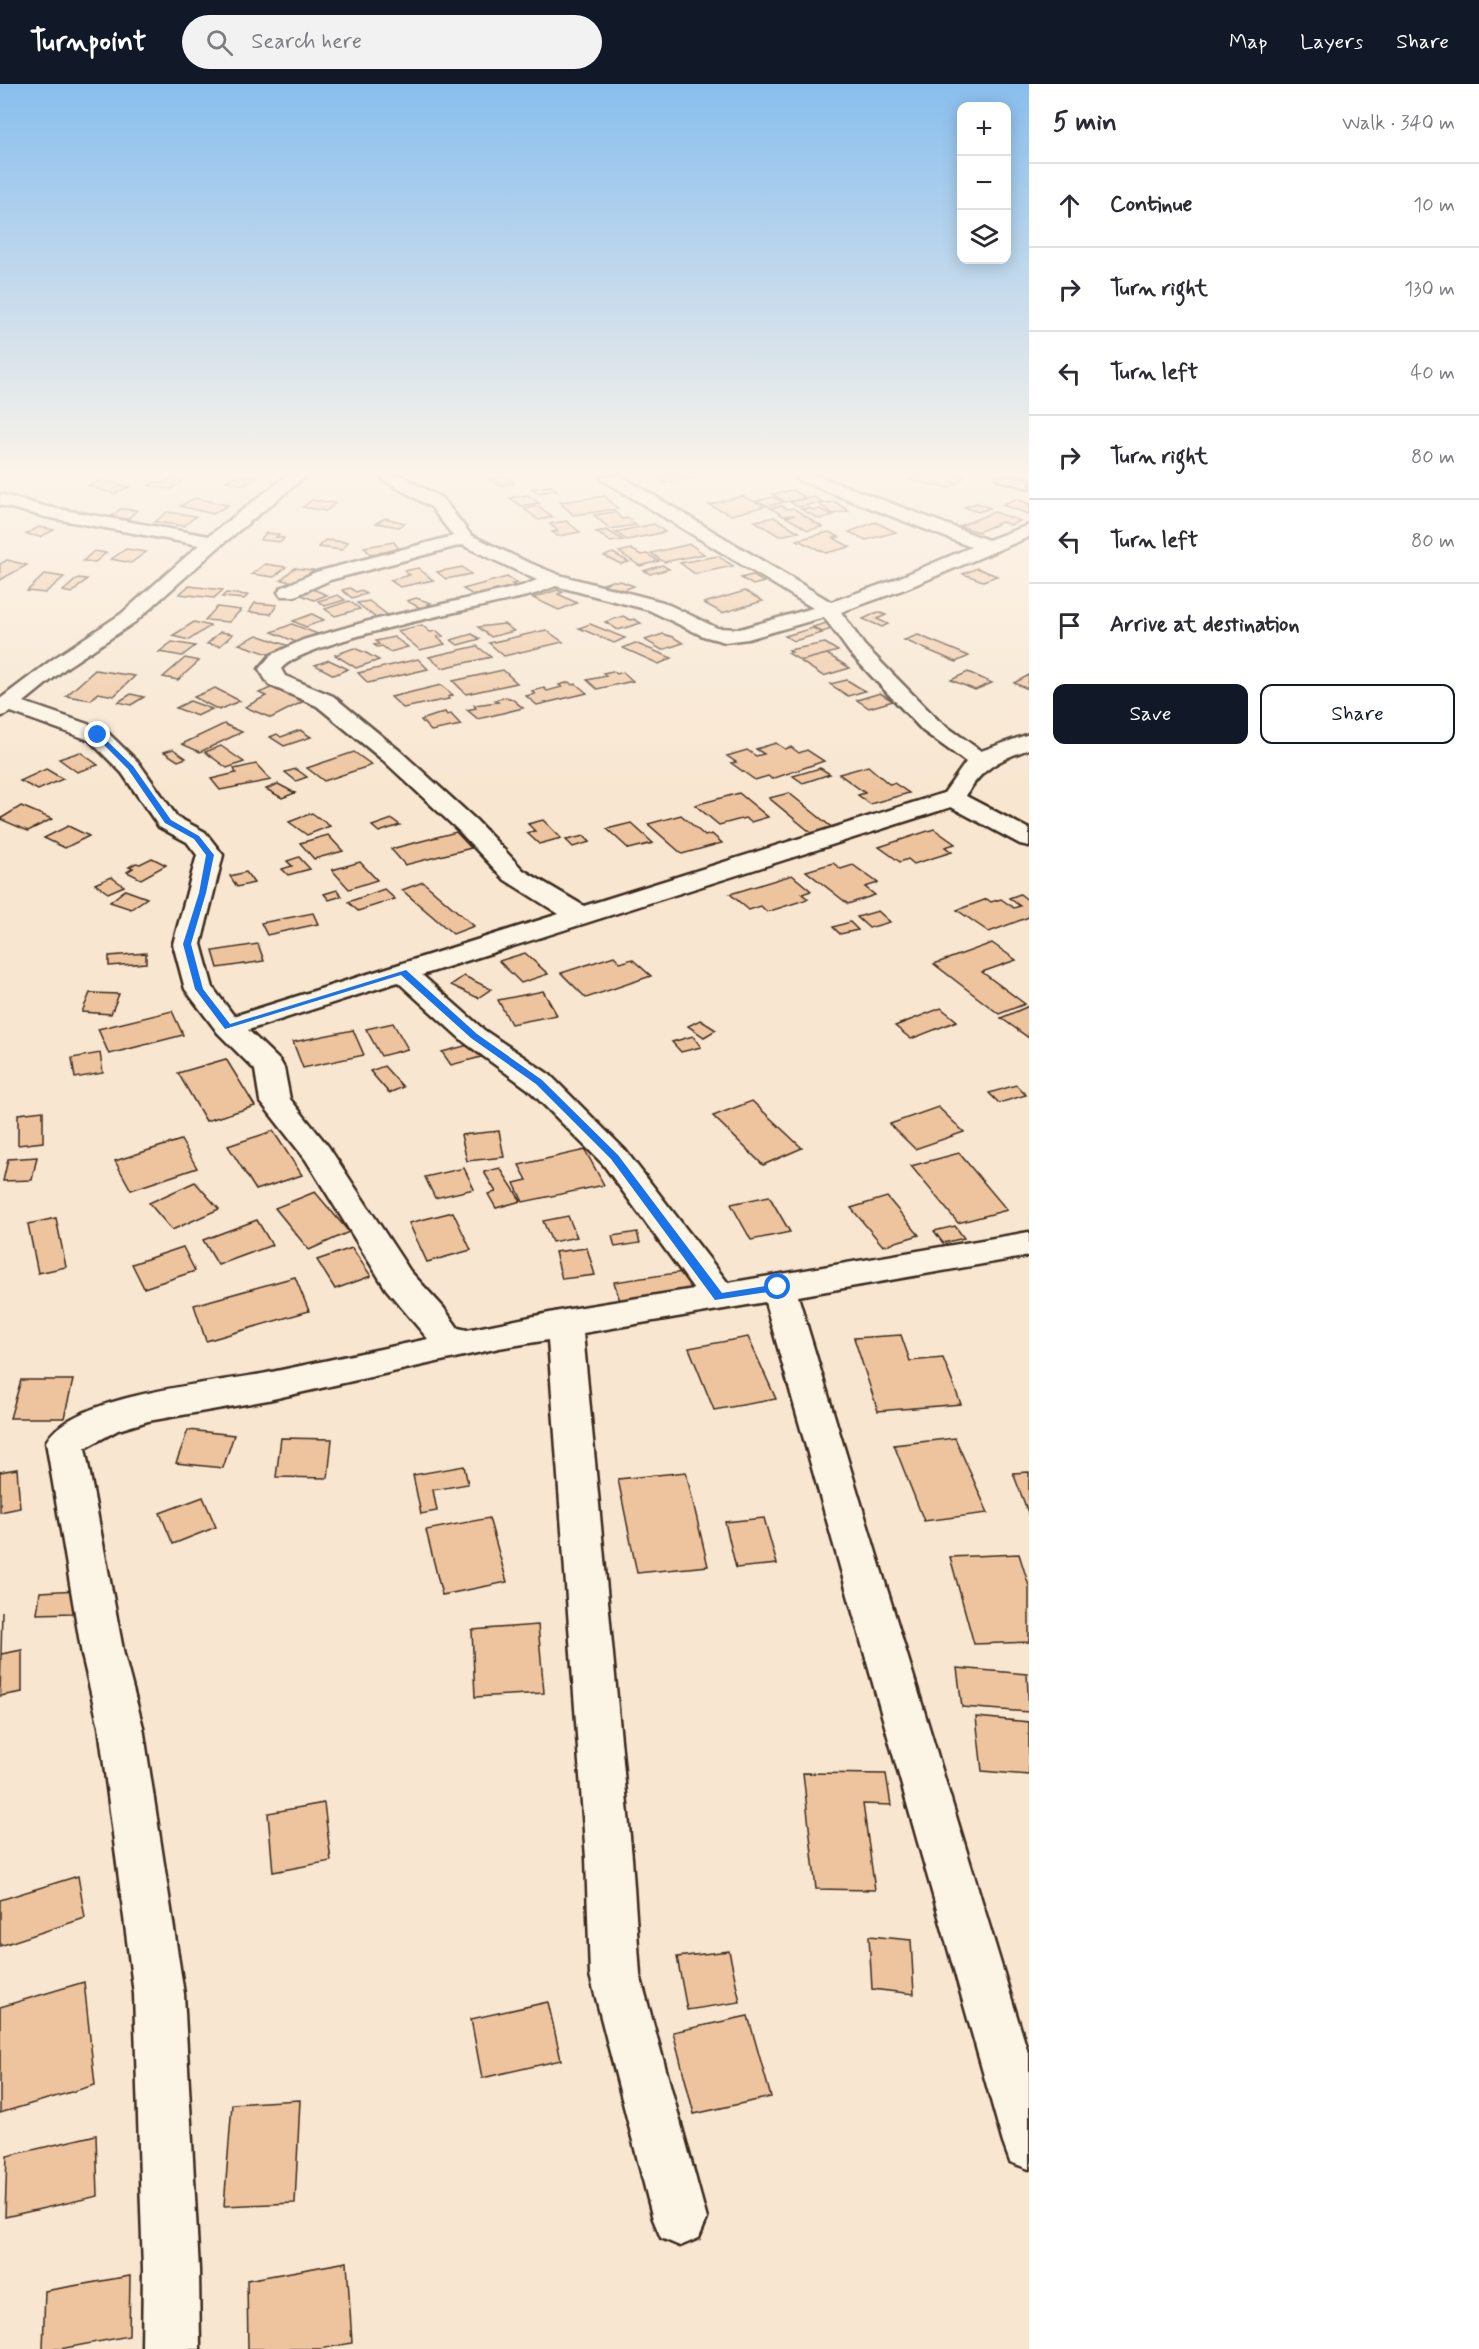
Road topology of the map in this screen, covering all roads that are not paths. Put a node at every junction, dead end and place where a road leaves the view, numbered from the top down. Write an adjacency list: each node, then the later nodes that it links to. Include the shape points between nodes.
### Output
1 (169, 582): 9 (street, via 128,618 60,663)
2 (311, 582): 7 (street)
3 (550, 582): 14 (street, via 310,644 278,659 270,669 277,680 325,701 392,756 514,875)
4 (565, 582): 8 (street, via 656,606 725,636 741,635)
5 (784, 582): 8 (street)
6 (905, 582): 8 (street)
7 (288, 592)
8 (829, 609): 11 (street, via 857,649 931,726)
9 (4, 707): 16 (street, via 98,735 131,768 168,822 196,837 210,855 187,944 199,989)
10 (1029, 741): 11 (street)
11 (978, 760): 12 (street)
12 (953, 798): 13 (street); 14 (street)
13 (1029, 838)
14 (582, 916): 15 (street)
15 (403, 972): 16 (street); 19 (street, via 474,1036 539,1082 614,1157)
16 (228, 1027): 21 (street, via 269,1068 275,1101 317,1153 398,1280 446,1338)
17 (1029, 1244): 18 (street)
18 (778, 1287): 19 (street); 22 (street)
19 (719, 1297): 20 (street)
20 (564, 1323): 21 (street); 23 (street, via 608,1846 615,1975)
21 (467, 1343): 24 (street, via 238,1392 154,1404 85,1427 65,1442 121,1727 159,1994)
22 (1029, 2143)
23 (680, 2218)
24 (171, 2349)

